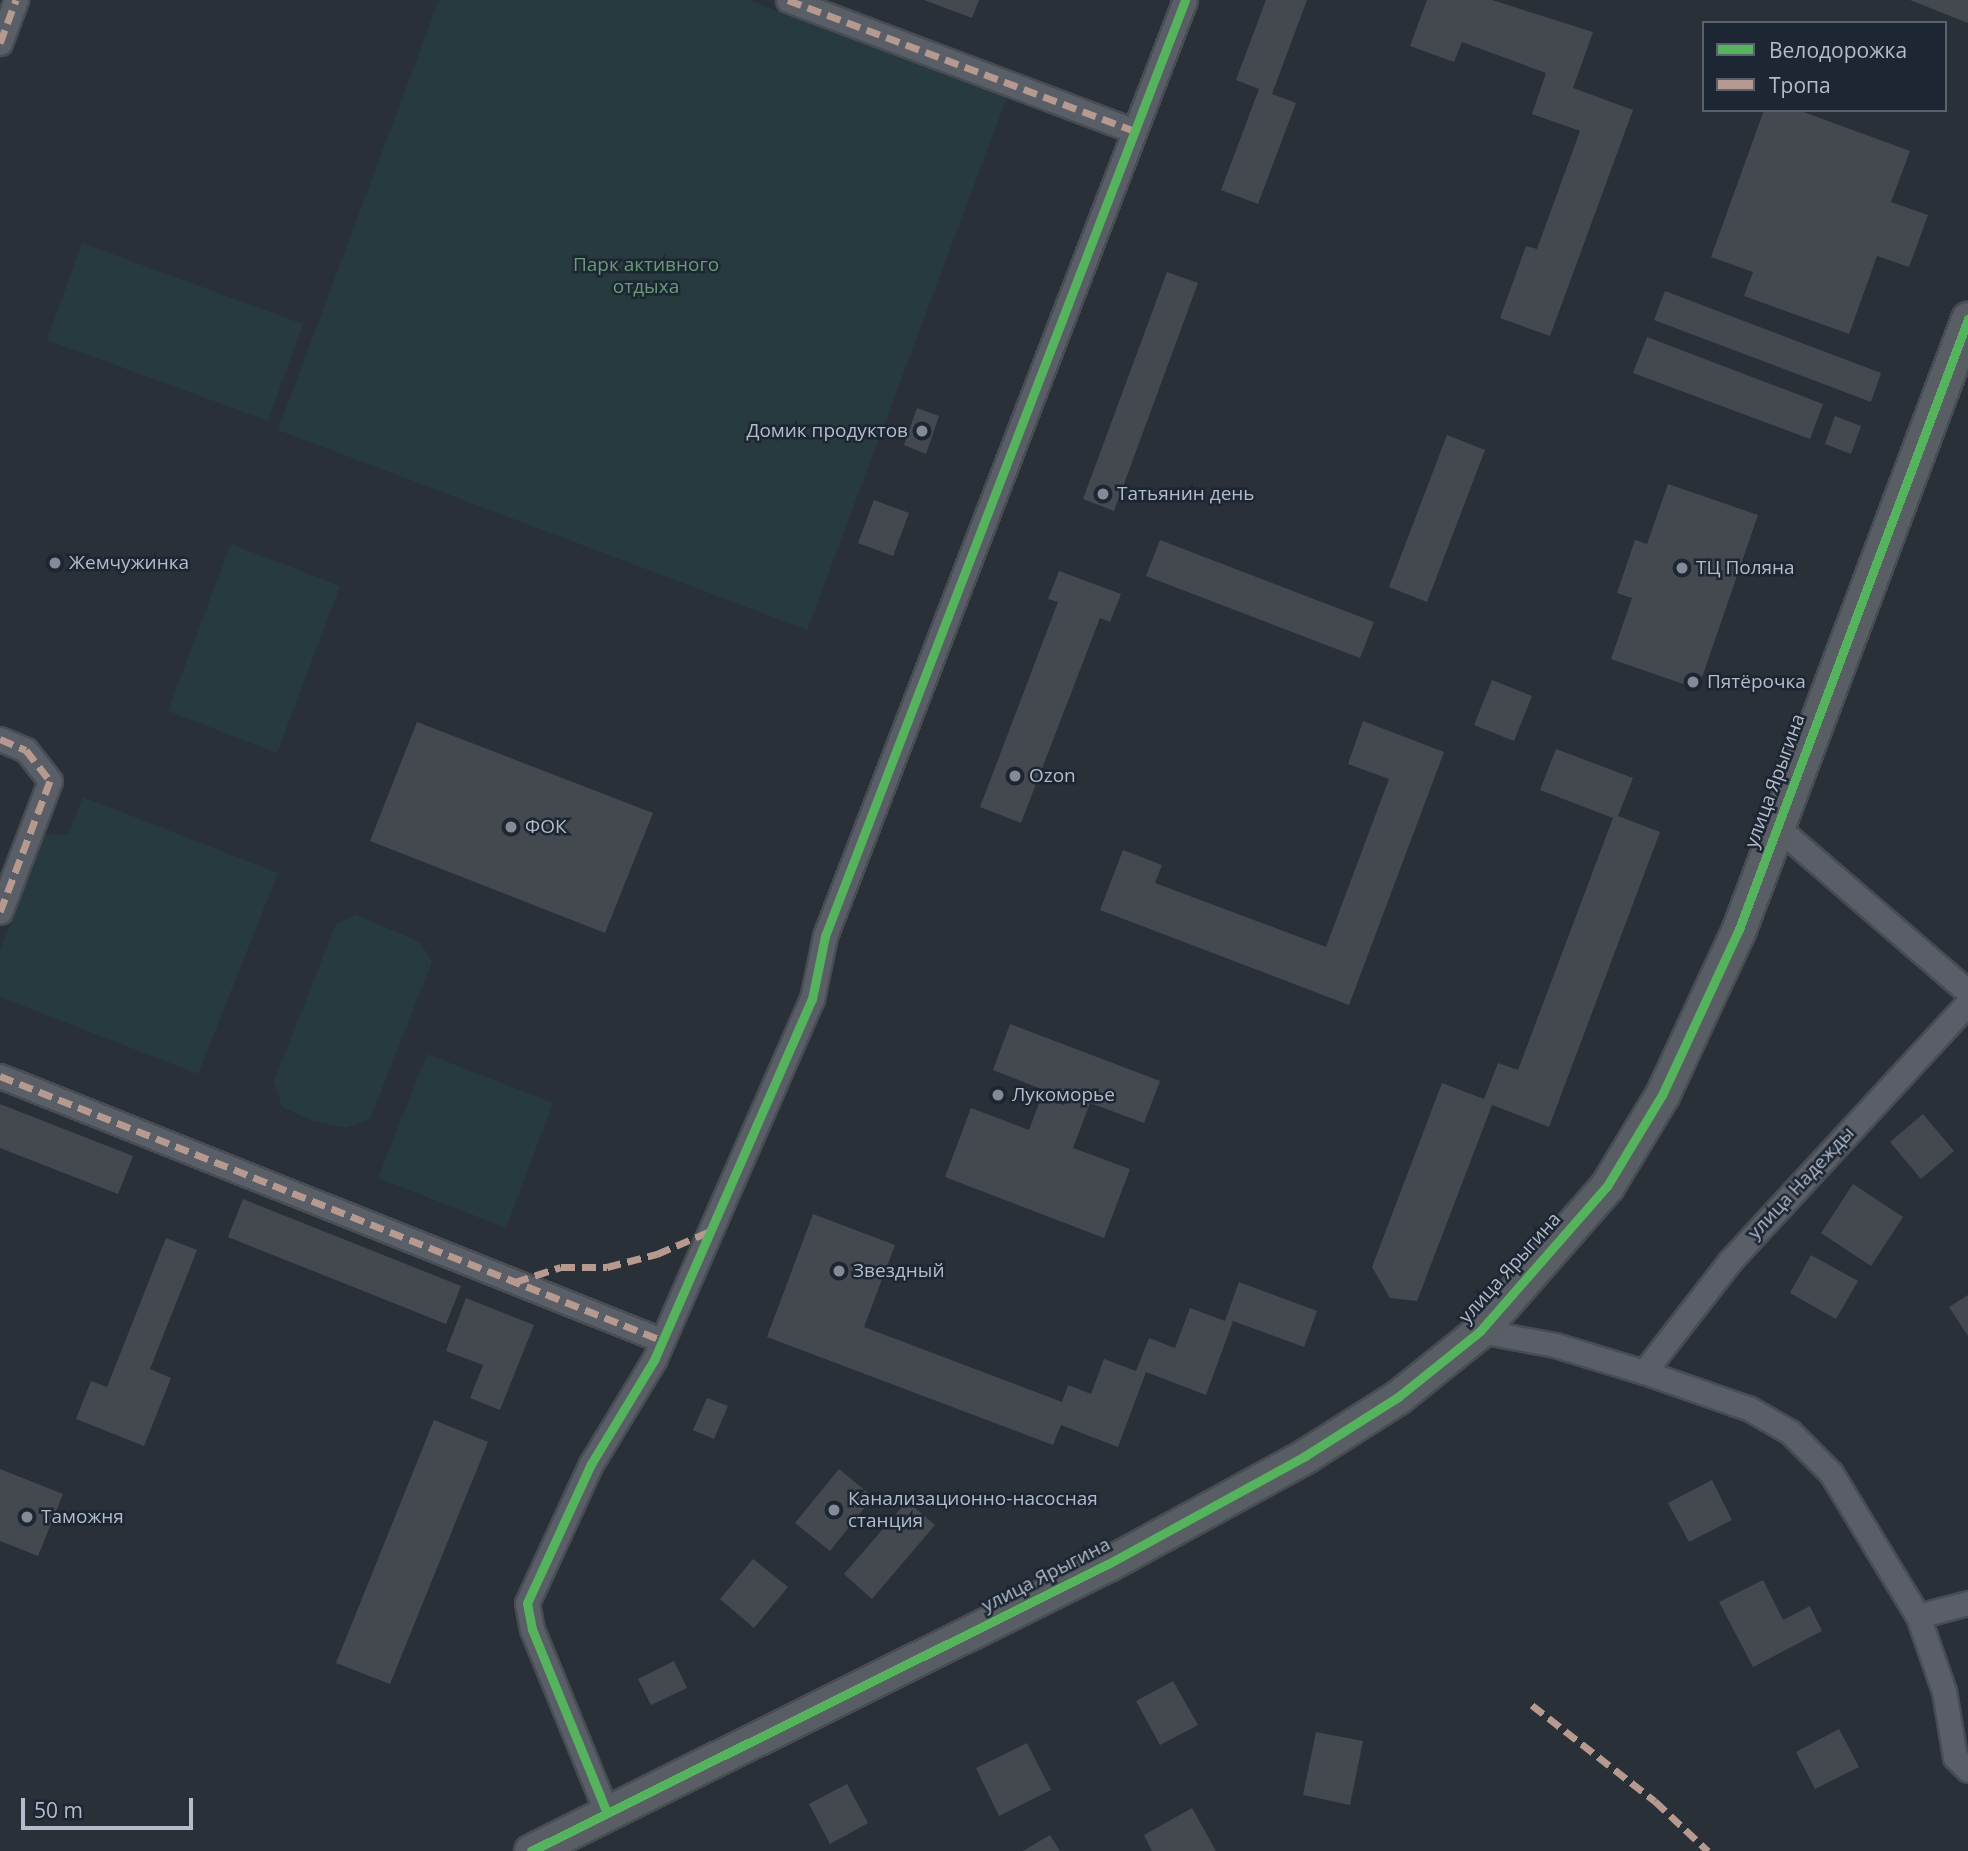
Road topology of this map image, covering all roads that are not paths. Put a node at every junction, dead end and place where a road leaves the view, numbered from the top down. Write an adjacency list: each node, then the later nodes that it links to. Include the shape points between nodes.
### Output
1 (16, 0): 4 (street)
2 (788, 0): 5 (street)
3 (1185, 0): 5 (street)
4 (0, 43)
5 (1132, 130): 14 (street, via 989,518 825,936 812,999)
6 (1968, 319): 8 (street, улица Ярыгина)
7 (0, 739): 9 (street, via 26,750 50,781)
8 (1777, 827): 10 (street); 13 (street, улица Ярыгина, via 1739,929 1662,1095 1607,1186)
9 (0, 912)
10 (1968, 992)
11 (1968, 1003): 15 (street, улица Надежды, via 1730,1261)
12 (0, 1076): 14 (street)
13 (1480, 1331): 15 (street, via 1555,1345); 19 (street, улица Ярыгина, via 1398,1397 1305,1456 1108,1564)
14 (661, 1340): 19 (street, via 591,1464 527,1603 532,1629)
15 (1644, 1371): 17 (street, via 1750,1409 1790,1432 1831,1473)
16 (1968, 1603): 17 (street)
17 (1918, 1616): 18 (street, via 1944,1690 1955,1757)
18 (1968, 1770)
19 (607, 1813): 20 (street, улица Ярыгина)
20 (531, 1851)

